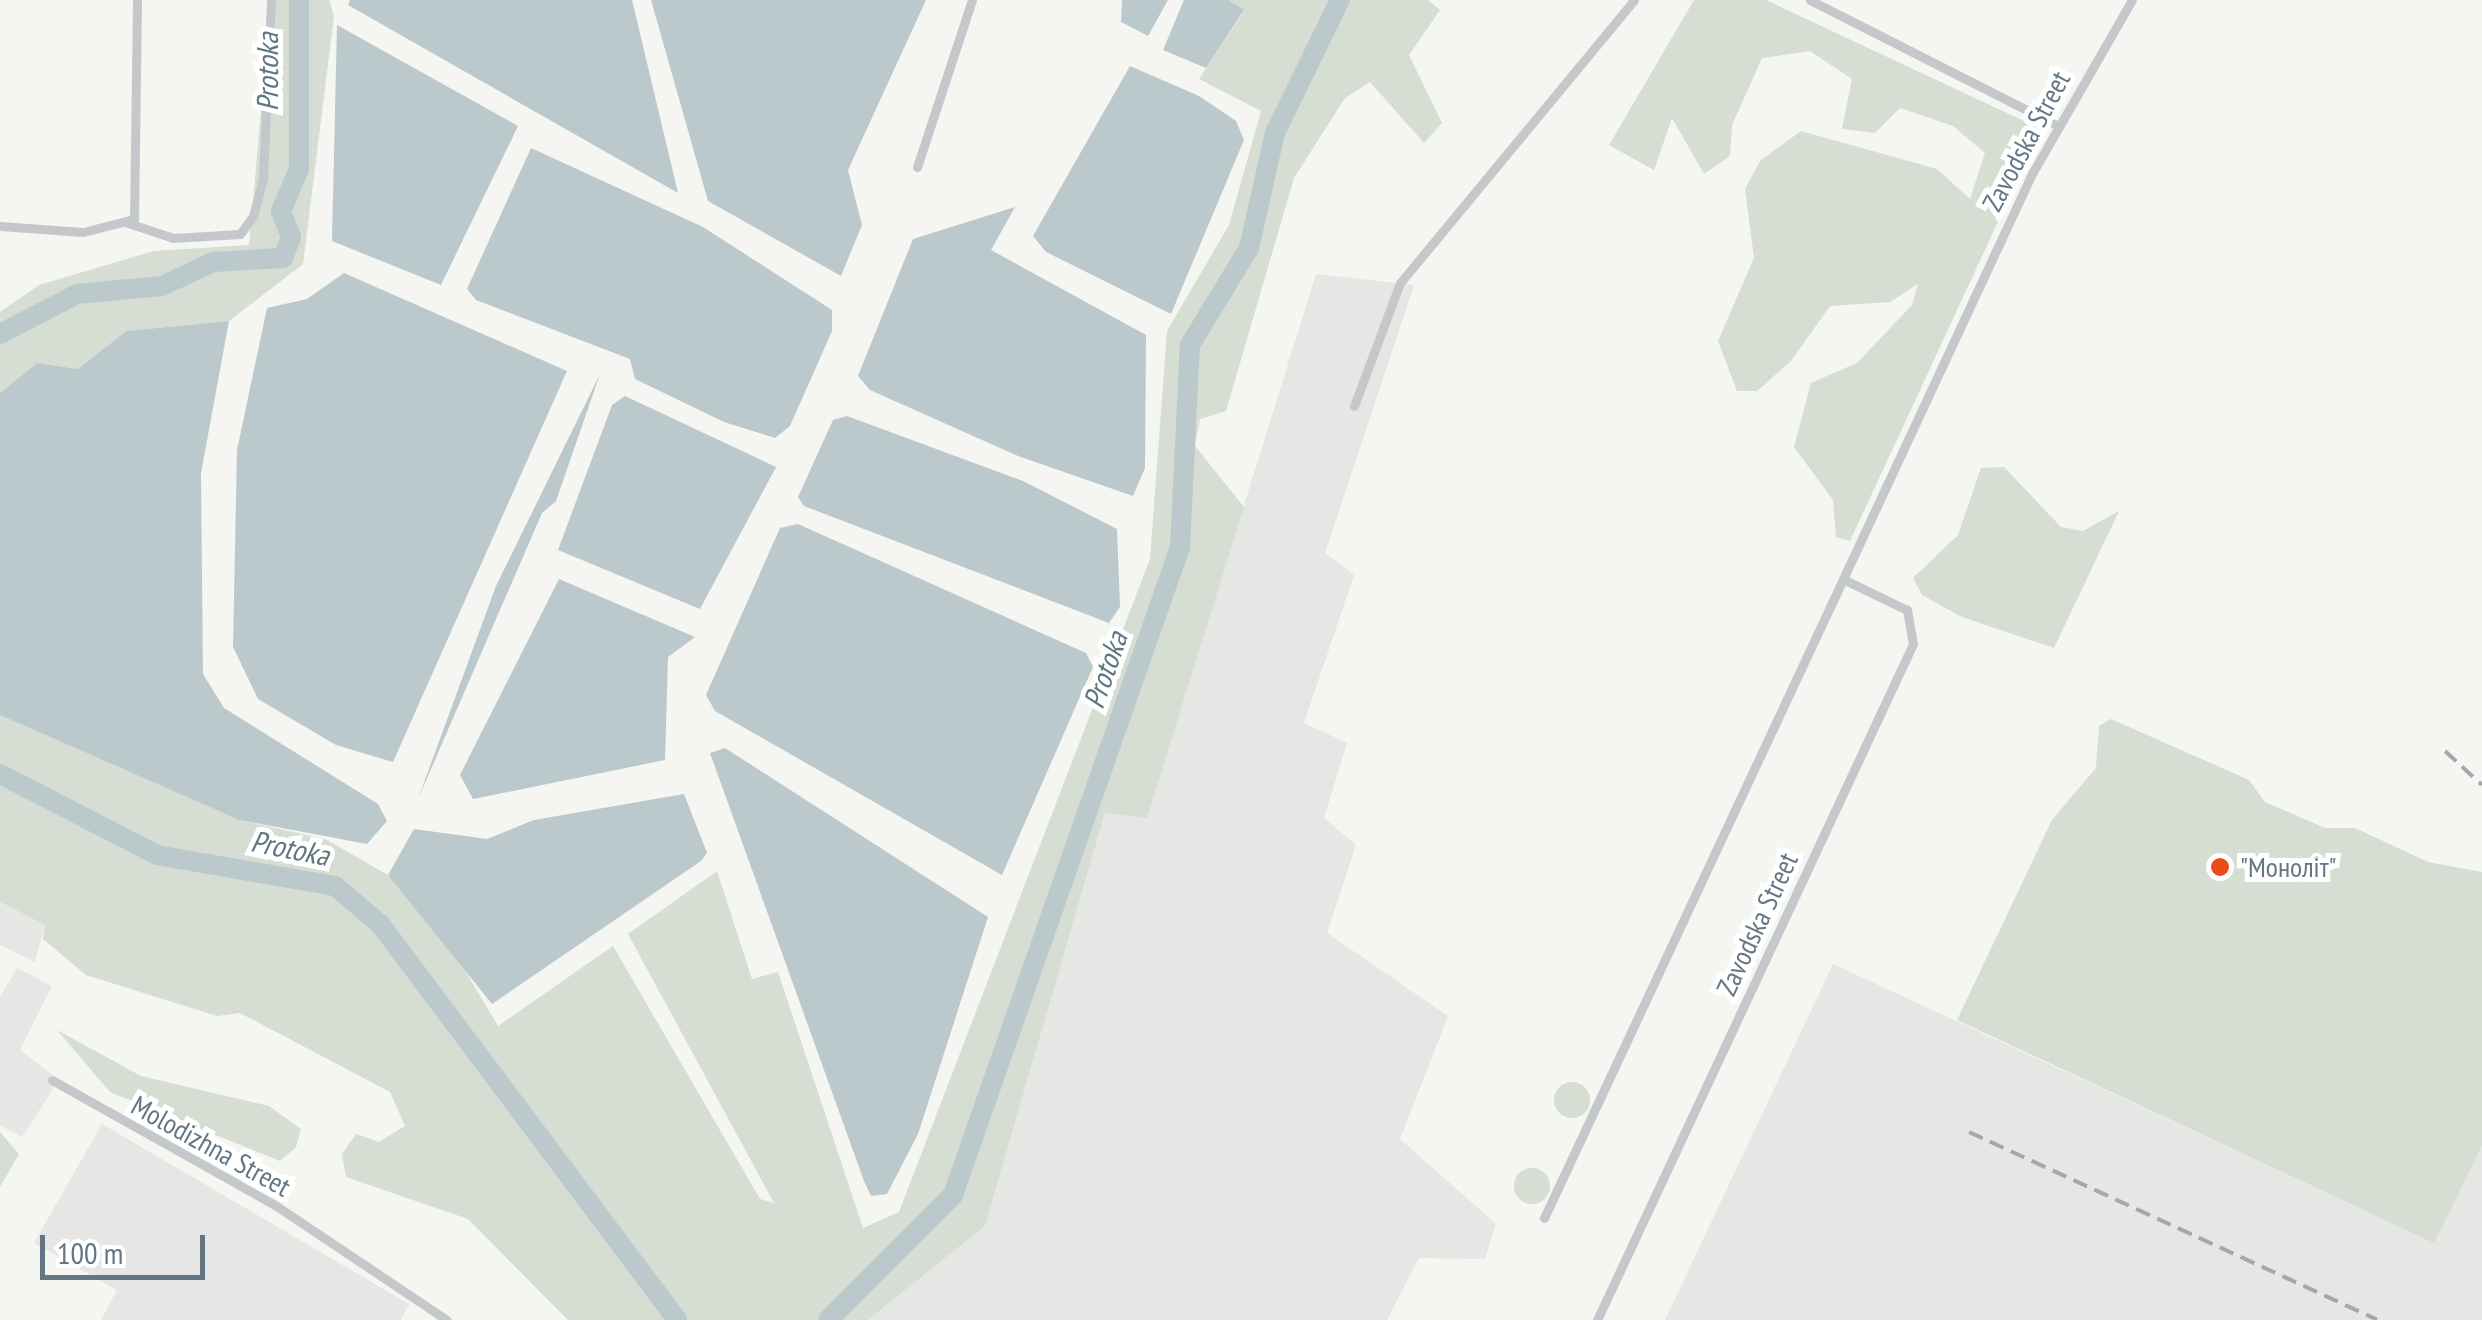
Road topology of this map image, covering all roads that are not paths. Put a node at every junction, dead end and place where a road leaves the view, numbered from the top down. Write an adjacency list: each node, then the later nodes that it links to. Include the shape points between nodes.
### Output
1 (137, 0): 9 (street, via 139,206)
2 (271, 0): 9 (street, via 263,178 253,216 240,234 173,238)
3 (972, 0): 8 (street)
4 (1634, 0): 11 (street, via 1400,283)
5 (1810, 0): 7 (street)
6 (2132, 0): 7 (street, Zavodska Street)
7 (2058, 126): 12 (street, Zavodska Street)
8 (917, 167)
9 (128, 223): 10 (street, via 83,232)
10 (0, 226)
11 (1354, 406)
12 (1844, 579): 14 (street, Zavodska Street); 16 (street, Zavodska Street, via 1906,610 1913,644)
13 (52, 1080): 15 (street, Molodizhna Street, via 278,1206)
14 (1544, 1218)
15 (446, 1320)
16 (1598, 1320)

